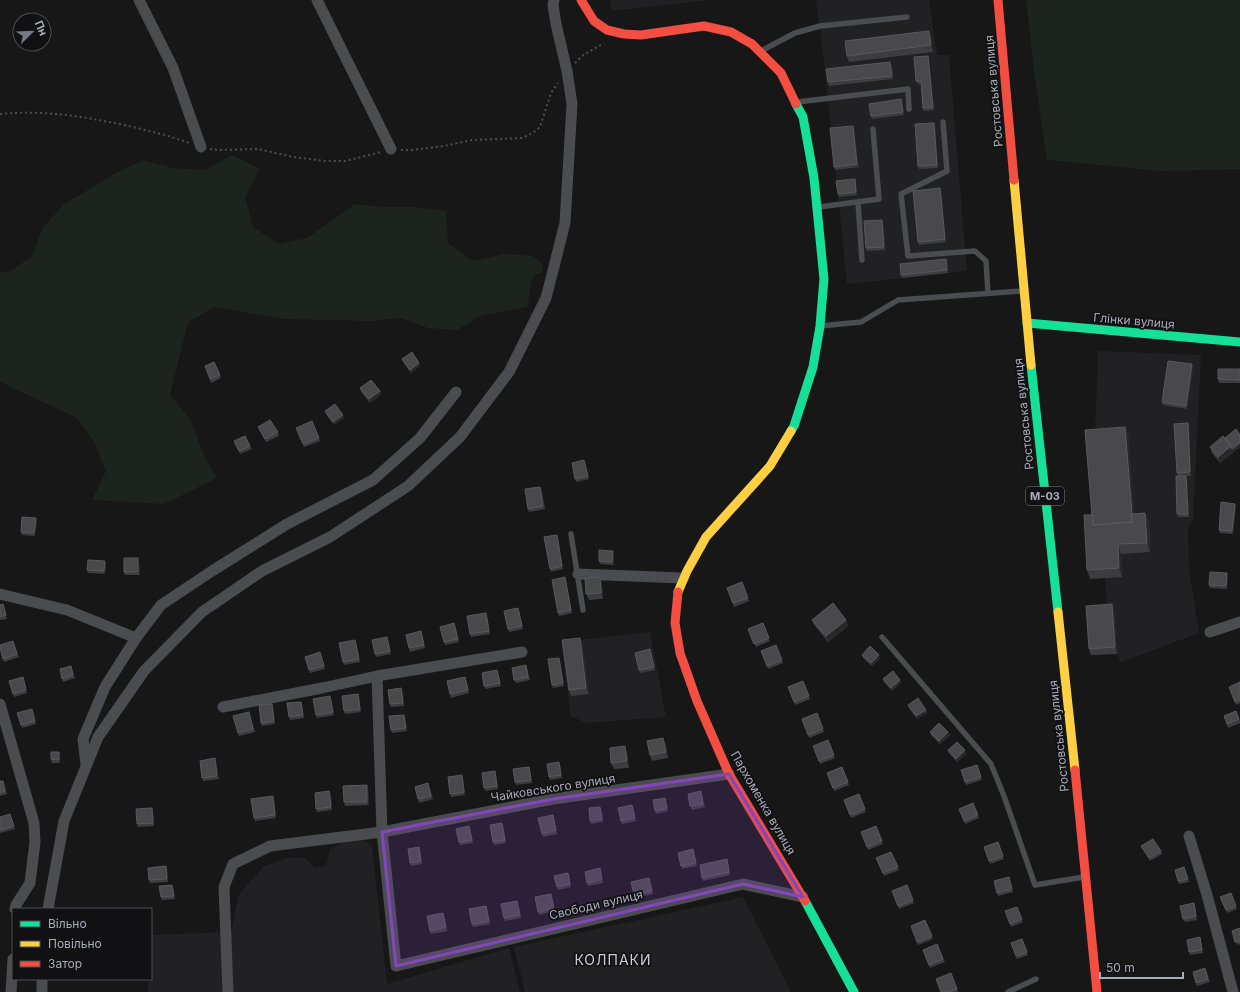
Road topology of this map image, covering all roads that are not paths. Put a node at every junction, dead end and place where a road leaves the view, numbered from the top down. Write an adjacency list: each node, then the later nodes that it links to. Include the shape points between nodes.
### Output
1 (139, 0): 12 (street, via 173,68)
2 (554, 0): 36 (street, via 556,24 572,104 565,222 546,298 509,372 460,437 408,486 330,537 262,571 202,612 144,671 98,736)
3 (581, 0): 7 (main road, Пархоменка вулиця, via 594,20 607,30 641,35 704,26 731,32 752,44)
4 (998, 0): 17 (main road, Ростовська вулиця / М-03)
5 (321, 3): 13 (street)
6 (907, 17): 7 (lane, via 820,26 795,33)
7 (759, 52): 8 (main road, Пархоменка вулиця, via 781,73)
8 (795, 102): 9 (lane, via 908,89); 15 (main road, Пархоменка вулиця, via 803,117)
9 (909, 109)
10 (942, 122): 18 (lane, via 947,171 901,194 908,256 975,251 986,261)
11 (873, 129): 14 (lane, via 879,199)
12 (201, 147)
13 (391, 149)
14 (858, 202): 15 (lane); 16 (lane)
15 (817, 207): 20 (main road, Пархоменка вулиця, via 824,279)
16 (862, 260)
17 (1024, 291): 18 (lane); 19 (main road, Ростовська вулиця / М-03)
18 (988, 294): 20 (lane, via 898,300 861,322)
19 (1027, 323): 21 (main road, Глінки вулиця); 40 (main road, Ростовська вулиця / М-03)
20 (820, 326): 25 (main road, Пархоменка вулиця, via 812,366 794,426 770,466 706,537)
21 (1240, 342)
22 (456, 392): 31 (street, via 420,438 373,480 287,524 212,571 161,605)
23 (571, 534): 24 (lane)
24 (578, 574): 25 (street); 27 (lane)
25 (685, 575): 37 (main road, Пархоменка вулиця, via 677,595 675,623 680,653 697,701)
26 (0, 594): 31 (street, via 68,610)
27 (583, 610)
28 (1240, 622): 29 (street)
29 (1210, 632)
30 (882, 637): 40 (lane, via 991,764 1035,885)
31 (136, 638): 36 (street, via 105,687 83,739)
32 (522, 652): 33 (street)
33 (377, 676): 35 (street); 38 (street)
34 (0, 704): 42 (street, via 34,823 35,842 30,883)
35 (223, 707)
36 (86, 766): 43 (street, via 64,821)
37 (729, 774): 38 (street, Чайковського вулиця, via 553,800); 41 (main road, Пархоменка вулиця)
38 (382, 832): 41 (street, Свободи вулиця, via 396,966 743,884); 49 (street, Чайковського вулиця, via 270,846 233,864 224,888)
39 (1189, 836): 53 (street)
40 (1086, 876): 52 (main road, Ростовська вулиця / М-03)
41 (803, 897): 50 (main road, Пархоменка вулиця)
42 (16, 908)
43 (48, 908)
44 (12, 976): 47 (street)
45 (1036, 979): 51 (lane)
46 (42, 980): 48 (street)
47 (11, 992)
48 (42, 992)
49 (228, 992)
50 (854, 992)
51 (1008, 992)
52 (1097, 992)
53 (1233, 992)

